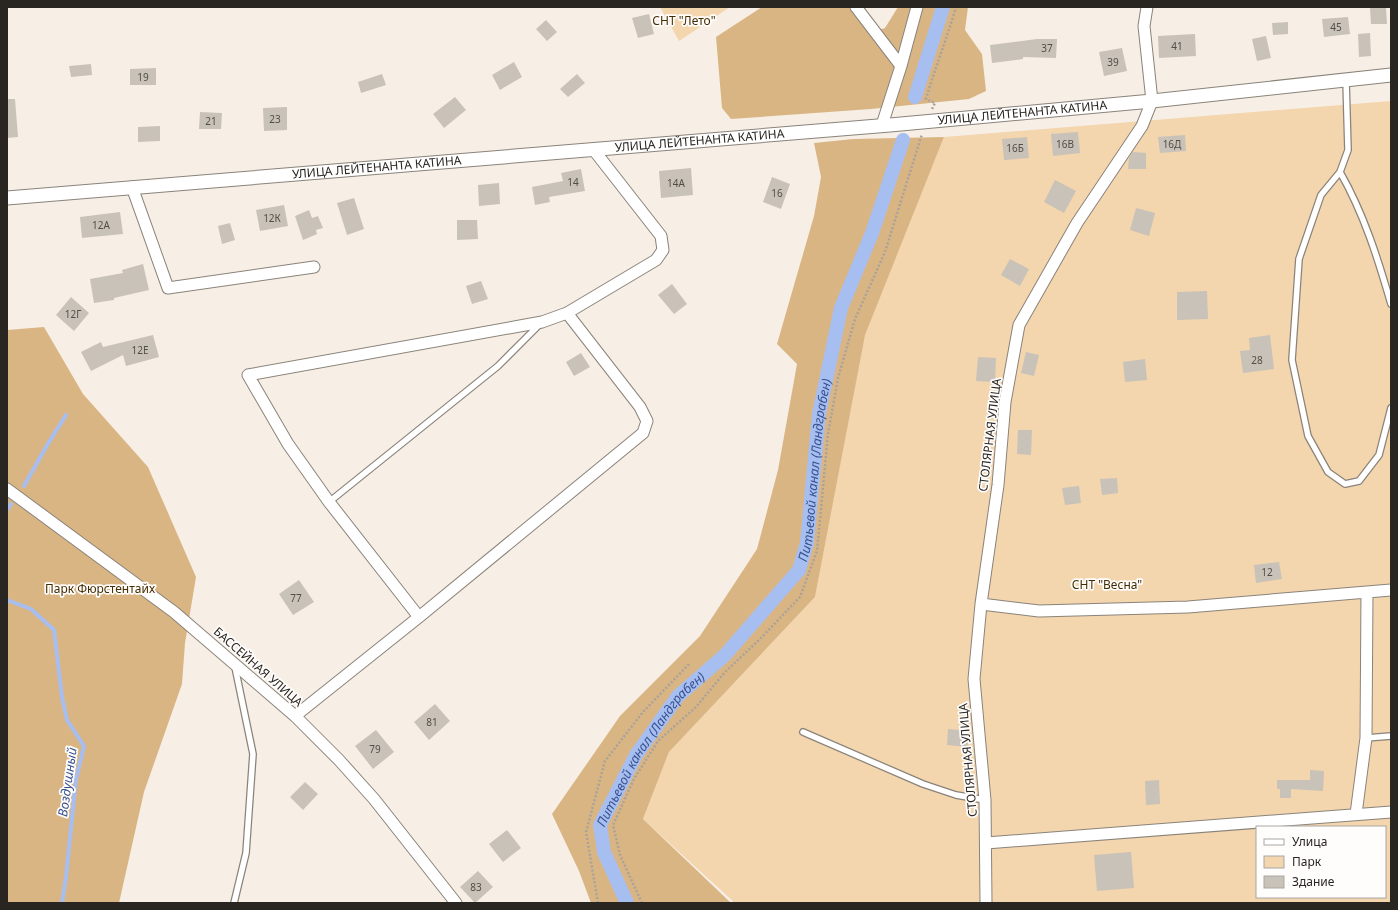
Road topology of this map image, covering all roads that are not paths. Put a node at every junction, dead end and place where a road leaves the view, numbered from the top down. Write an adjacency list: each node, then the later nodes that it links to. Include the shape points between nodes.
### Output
1 (856, 7): 4 (street)
2 (917, 7): 4 (street)
3 (1147, 7): 7 (street, СТОЛЯРНАЯ УЛИЦА, via 1144,26)
4 (901, 66): 8 (street)
5 (1391, 75): 6 (street, УЛИЦА ЛЕЙТЕНАНТА КАТИНА)
6 (1346, 80): 7 (street, УЛИЦА ЛЕЙТЕНАНТА КАТИНА); 10 (lane, via 1348,150)
7 (1152, 101): 8 (street, УЛИЦА ЛЕЙТЕНАНТА КАТИНА); 22 (street, СТОЛЯРНАЯ УЛИЦА, via 1142,126 1077,223 1019,324 1006,402 998,485)
8 (882, 125): 9 (street, УЛИЦА ЛЕЙТЕНАНТА КАТИНА)
9 (594, 149): 11 (street, УЛИЦА ЛЕЙТЕНАНТА КАТИНА); 15 (street, via 661,236 663,250 656,260)
10 (1340, 172): 14 (lane, via 1351,191 1374,246); 17 (lane, via 1321,194 1299,259 1292,360 1308,436 1328,472 1345,484 1360,481 1379,455)
11 (132, 187): 12 (street, УЛИЦА ЛЕЙТЕНАНТА КАТИНА); 13 (street, via 168,288)
12 (7, 198)
13 (314, 267)
14 (1391, 304)
15 (567, 313): 16 (street); 23 (street, via 640,407 647,421 643,433)
16 (542, 322): 19 (lane, via 498,366); 19 (street, via 248,375 288,444)
17 (1391, 408)
18 (7, 490): 24 (street, БАССЕЙНАЯ УЛИЦА, via 174,612)
19 (329, 502): 23 (street)
20 (1391, 590): 21 (street)
21 (1366, 592): 22 (street, via 1180,607 1039,611); 28 (street)
22 (981, 604): 29 (street, СТОЛЯРНАЯ УЛИЦА, via 974,679)
23 (420, 617): 25 (street)
24 (235, 664): 25 (street, БАССЕЙНАЯ УЛИЦА); 33 (lane, via 253,754 246,853)
25 (295, 716): 34 (street, БАССЕЙНАЯ УЛИЦА, via 374,800)
26 (803, 732): 29 (lane, via 923,784 956,795)
27 (1391, 736): 28 (lane)
28 (1366, 738): 31 (street)
29 (985, 800): 32 (street, СТОЛЯРНАЯ УЛИЦА)
30 (1391, 812): 31 (street)
31 (1356, 814): 32 (street)
32 (986, 843): 35 (street, СТОЛЯРНАЯ УЛИЦА)
33 (234, 903)
34 (456, 903)
35 (986, 903)

